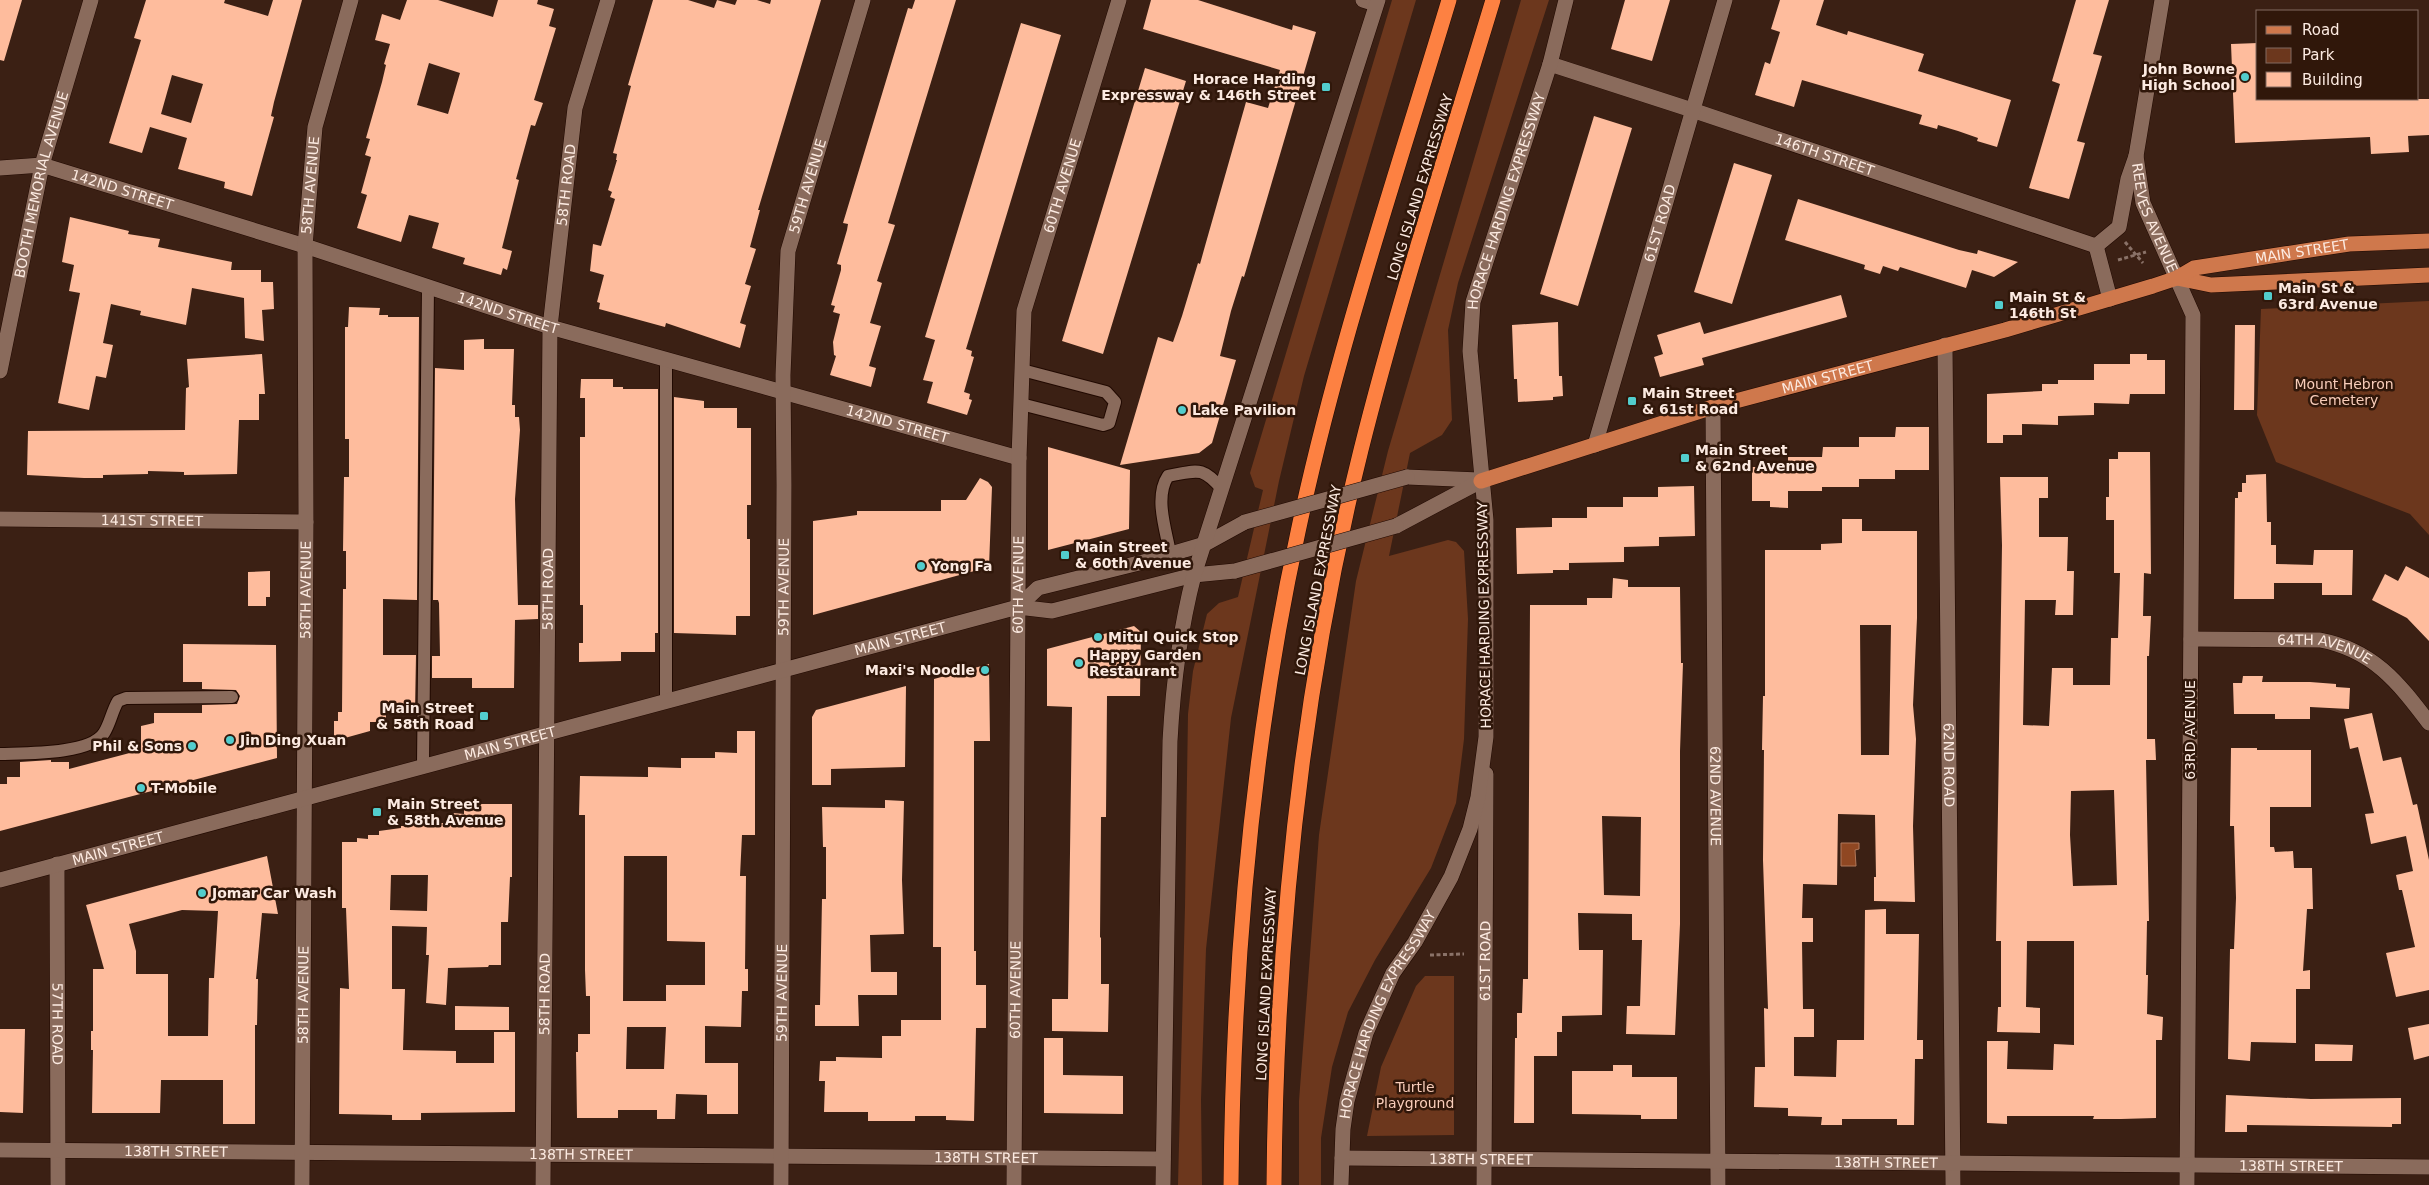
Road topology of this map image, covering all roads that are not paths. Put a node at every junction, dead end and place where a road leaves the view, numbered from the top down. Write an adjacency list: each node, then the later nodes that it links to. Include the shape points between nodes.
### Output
1 (91, 0): 15 (street, BOOTH MEMORIAL AVENUE)
2 (351, 0): 18 (street, 58TH AVENUE, via 315,127)
3 (608, 0): 24 (street, 58TH ROAD, via 575,108)
4 (863, 0): 29 (street, 59TH AVENUE, via 788,251)
5 (1119, 0): 27 (street, 60TH AVENUE, via 1024,311)
6 (1449, 0): 73 (highway, LONG ISLAND EXPRESSWAY, via 1336,377 1297,534 1284,604 1259,757 1243,905 1234,1044)
7 (1494, 0): 74 (highway, LONG ISLAND EXPRESSWAY, via 1376,392 1346,516 1319,652 1297,798 1282,947 1277,1020)
8 (1566, 0): 12 (street, HORACE HARDING EXPRESSWAY)
9 (1725, 0): 13 (street, 61ST ROAD)
10 (2162, 0): 14 (street, REEVES AVENUE)
11 (1372, 1): 35 (street)
12 (1550, 64): 13 (street, 146TH STREET); 34 (street, HORACE HARDING EXPRESSWAY, via 1473,302 1470,352)
13 (1692, 110): 19 (street, 146TH STREET); 32 (street, 61ST ROAD)
14 (2136, 156): 19 (street, REEVES AVENUE, via 2119,227); 21 (street, REEVES AVENUE, via 2143,203)
15 (42, 166): 16 (street, 142ND STREET); 18 (street, 142ND STREET); 28 (street, BOOTH MEMORIAL AVENUE)
16 (0, 168)
17 (2429, 241): 21 (main road, MAIN STREET, via 2350,244 2211,264 2194,268)
18 (305, 246): 22 (street, 142ND STREET); 37 (street, 58TH AVENUE)
19 (2096, 246): 23 (street)
20 (2429, 275): 21 (main road, MAIN STREET, via 2210,285)
21 (2177, 278): 23 (main road, MAIN STREET); 42 (street, 63RD AVENUE, via 2192,315)
22 (428, 287): 24 (street, 142ND STREET); 50 (lane)
23 (2110, 299): 25 (main road, MAIN STREET)
24 (550, 327): 26 (street, 142ND STREET); 47 (street, 58TH ROAD)
25 (1945, 345): 31 (main road, MAIN STREET); 64 (street, 62ND ROAD)
26 (666, 359): 29 (street, 142ND STREET); 45 (lane)
27 (1022, 370): 30 (street, 60TH AVENUE); 30 (lane, via 1106,392 1115,402 1109,423 1103,425)
28 (0, 371)
29 (783, 393): 33 (street, 142ND STREET); 43 (street, 59TH AVENUE)
30 (1021, 404): 33 (street, 60TH AVENUE)
31 (1713, 407): 32 (main road, MAIN STREET); 63 (street, 62ND AVENUE)
32 (1595, 445): 34 (main road, MAIN STREET)
33 (1019, 458): 41 (street, 60TH AVENUE)
34 (1481, 480): 38 (street, MAIN STREET, bridge, via 1407,476 1245,522); 40 (street, MAIN STREET, bridge, via 1396,526 1235,571); 48 (street, HORACE HARDING EXPRESSWAY, via 1486,520)
35 (1222, 489): 38 (street); 39 (lane, via 1201,470 1168,476 1162,485 1161,496)
36 (0, 519): 37 (street, 141ST STREET)
37 (306, 522): 51 (street, 58TH AVENUE)
38 (1205, 544): 39 (street, MAIN STREET); 40 (street)
39 (1170, 553): 41 (street, MAIN STREET, via 1038,588)
40 (1194, 575): 41 (street, MAIN STREET, via 1052,611); 61 (street, via 1174,678 1170,741)
41 (1018, 607): 43 (street, MAIN STREET); 59 (street, 60TH AVENUE)
42 (2191, 639): 46 (street, 64TH AVENUE, via 2320,640 2340,644 2376,664); 65 (street, 63RD AVENUE)
43 (784, 669): 45 (street, MAIN STREET); 58 (street, 59TH AVENUE)
44 (232, 698): 49 (lane, via 126,698 118,701 104,734 98,739 55,753)
45 (666, 700): 47 (street, MAIN STREET)
46 (2429, 723)
47 (546, 732): 50 (street, MAIN STREET); 57 (street, 58TH ROAD)
48 (1486, 737): 60 (street, HORACE HARDING EXPRESSWAY, via 1478,797 1461,853 1434,908 1393,973 1366,1033 1347,1101); 62 (street, 61ST ROAD)
49 (0, 754)
50 (423, 766): 51 (street, MAIN STREET)
51 (304, 798): 52 (street, MAIN STREET); 56 (street, 58TH AVENUE)
52 (57, 864): 53 (street, MAIN STREET); 55 (street, 57TH ROAD)
53 (0, 880)
54 (0, 1150): 55 (street, 138TH STREET)
55 (59, 1150): 56 (street, 138TH STREET); 67 (street, 57TH ROAD)
56 (302, 1152): 57 (street, 138TH STREET); 68 (street, 58TH AVENUE)
57 (544, 1154): 58 (street, 138TH STREET); 69 (street, 58TH ROAD)
58 (782, 1155): 59 (street, 138TH STREET); 70 (street, 59TH AVENUE)
59 (1015, 1157): 61 (street, 138TH STREET); 71 (street, 60TH AVENUE)
60 (1342, 1158): 62 (street, 138TH STREET); 75 (street, HORACE HARDING EXPRESSWAY)
61 (1163, 1159): 72 (street)
62 (1484, 1159): 63 (street, 138TH STREET); 76 (street, 61ST ROAD)
63 (1718, 1161): 64 (street, 138TH STREET); 77 (street, 62ND AVENUE)
64 (1953, 1162): 65 (street, 138TH STREET); 78 (street, 62ND ROAD)
65 (2186, 1164): 66 (street, 138TH STREET); 79 (street, 63RD AVENUE)
66 (2429, 1167)
67 (58, 1185)
68 (302, 1185)
69 (543, 1185)
70 (781, 1185)
71 (1014, 1185)
72 (1163, 1185)
73 (1231, 1185)
74 (1274, 1185)
75 (1341, 1185)
76 (1484, 1185)
77 (1718, 1185)
78 (1953, 1185)
79 (2186, 1185)

